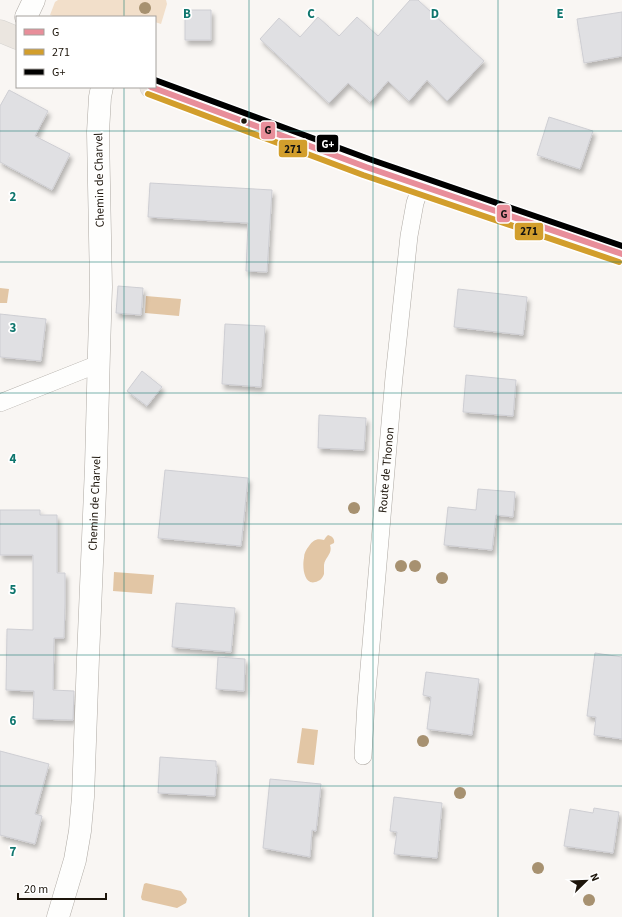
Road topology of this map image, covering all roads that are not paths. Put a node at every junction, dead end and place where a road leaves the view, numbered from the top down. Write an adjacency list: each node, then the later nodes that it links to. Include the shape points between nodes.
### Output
1 (34, 0): 2 (street)
2 (26, 16)
3 (102, 88): 7 (street, Chemin de Charvel, via 98,120 101,287)
4 (154, 88): 5 (main road)
5 (421, 186): 6 (main road); 9 (lane, Route de Thonon, via 409,236 395,362)
6 (622, 254)
7 (98, 364): 8 (lane); 10 (street, Chemin de Charvel, via 83,798 75,860)
8 (0, 403)
9 (363, 756)
10 (58, 917)

